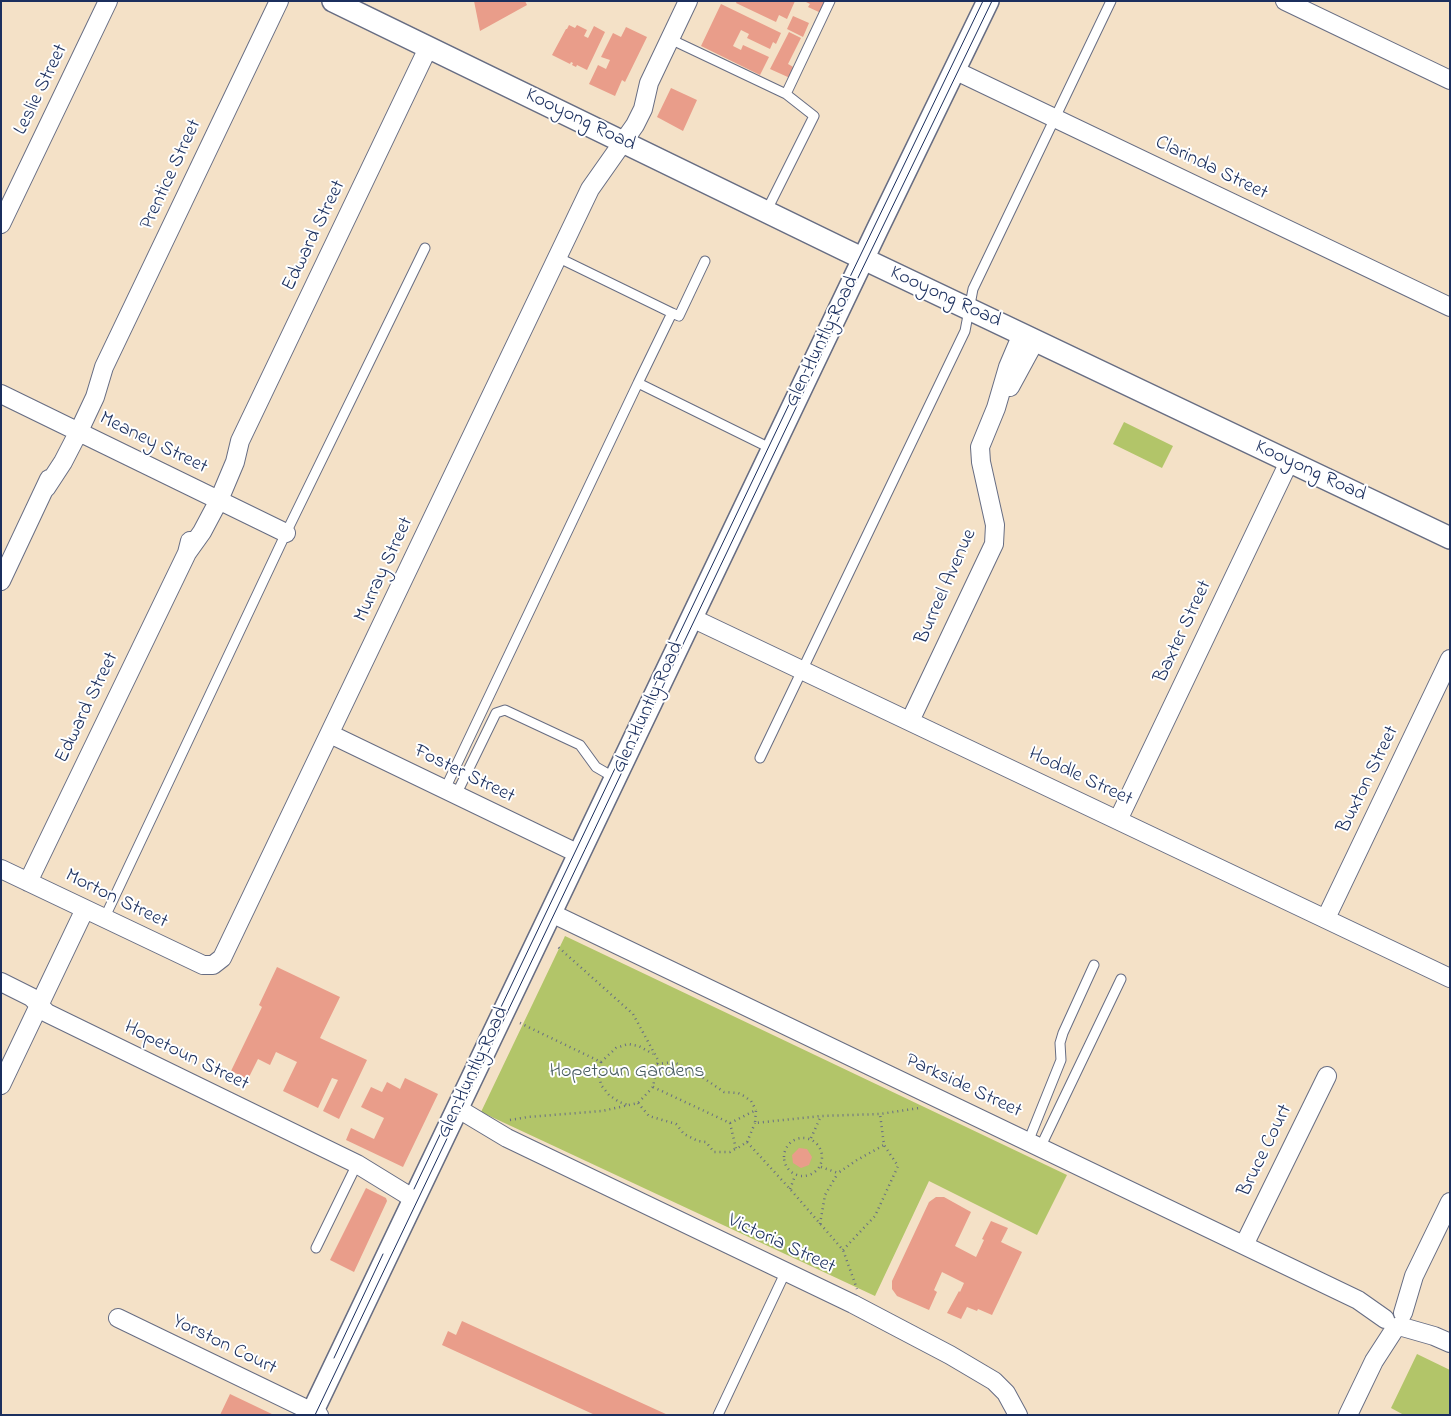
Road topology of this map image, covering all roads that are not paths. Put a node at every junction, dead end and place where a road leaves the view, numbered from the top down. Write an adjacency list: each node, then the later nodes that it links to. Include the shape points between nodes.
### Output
1 (108, 1): 17 (street, Leslie Street)
2 (279, 1): 28 (street, Prentice Street, via 104,367 95,397)
3 (333, 1): 10 (street, Kooyong Road)
4 (688, 1): 9 (street, Murray Street)
5 (830, 1): 13 (lane)
6 (988, 1): 11 (street, Glen Huntly Road)
7 (1111, 1): 14 (lane)
8 (1285, 1): 12 (street)
9 (670, 39): 13 (lane); 15 (street, Murray Street)
10 (428, 48): 15 (street, Kooyong Road); 31 (street, Edward Street, via 240,441 227,458)
11 (954, 70): 14 (street, Clarinda Street); 20 (street, Glen Huntly Road)
12 (1450, 80)
13 (786, 94): 16 (lane, via 814,116)
14 (1055, 118): 22 (street, Clarinda Street); 23 (lane, via 973,288)
15 (618, 140): 16 (street, Kooyong Road); 19 (street, Murray Street, via 604,150)
16 (766, 212): 20 (street, Kooyong Road)
17 (1, 224)
18 (425, 248): 32 (lane)
19 (557, 257): 24 (lane); 39 (street, Murray Street)
20 (863, 259): 23 (street, Kooyong Road); 29 (street, Glen Huntly Road)
21 (705, 261): 24 (lane, via 679,316)
22 (1450, 307)
23 (969, 309): 25 (street, Kooyong Road); 37 (lane, via 966,331)
24 (672, 313): 26 (lane)
25 (1028, 337): 30 (street, Kooyong Road); 38 (street, Burreel Avenue, via 1008,367 980,454 995,525 994,544)
26 (638, 384): 29 (lane); 42 (lane)
27 (1, 394): 28 (street, Meaney Street)
28 (74, 429): 31 (street, Meaney Street); 34 (street, Prentice Street, via 56,458 46,488)
29 (772, 449): 35 (street, Glen Huntly Road)
30 (1288, 462): 33 (street, Kooyong Road); 43 (street, Baxter Street)
31 (213, 497): 32 (street, Meaney Street); 46 (street, Edward Street, via 202,532 187,553)
32 (286, 533): 49 (lane)
33 (1450, 538)
34 (1, 581)
35 (692, 618): 37 (street, Hoddle Street); 41 (street, Glen Huntly Road)
36 (1450, 659): 50 (street, Buxton Street)
37 (803, 670): 38 (street, Hoddle Street); 40 (lane)
38 (910, 721): 43 (street, Hoddle Street)
39 (330, 734): 42 (street, Foster Street); 51 (street, Murray Street, via 226,951)
40 (760, 758)
41 (615, 778): 42 (lane, via 596,767 580,745 505,710 496,713); 44 (street, Glen Huntly Road)
42 (451, 792): 44 (street, Foster Street)
43 (1118, 820): 50 (street, Hoddle Street)
44 (579, 854): 48 (street, Glen Huntly Road)
45 (1, 869): 46 (street, Morton Street)
46 (28, 882): 47 (street, Morton Street)
47 (85, 909): 49 (street, Morton Street); 56 (street)
48 (551, 913): 59 (street, Glen Huntly Road); 60 (street, Parkside Street)
49 (104, 918): 51 (street, Morton Street, via 203,966)
50 (1326, 918): 54 (street, Hoddle Street)
51 (213, 965)
52 (1094, 965): 60 (lane, via 1060,1042 1061,1060)
53 (1121, 978): 60 (lane)
54 (1450, 978)
55 (1, 982): 56 (street, Hopetoun Street, via 31,997)
56 (39, 1005): 58 (street); 61 (street, Hopetoun Street, via 47,1013)
57 (1327, 1076): 64 (street, Bruce Court)
58 (1, 1085)
59 (454, 1114): 62 (street, Glen Huntly Road); 66 (street, Victoria Street)
60 (1034, 1145): 64 (street, Parkside Street)
61 (357, 1164): 62 (street, Hopetoun Street); 65 (lane)
62 (417, 1193): 70 (street, Glen Huntly Road)
63 (1450, 1202): 67 (street)
64 (1244, 1245): 67 (street, Parkside Street)
65 (316, 1248)
66 (786, 1271): 71 (lane); 72 (street, Victoria Street, via 979,1371 1006,1393)
67 (1395, 1317): 69 (street, Parkside Street); 73 (street)
68 (118, 1318): 70 (street, Yorston Court)
69 (1442, 1340)
70 (314, 1414)
71 (718, 1415)
72 (1018, 1415)
73 (1348, 1415)

